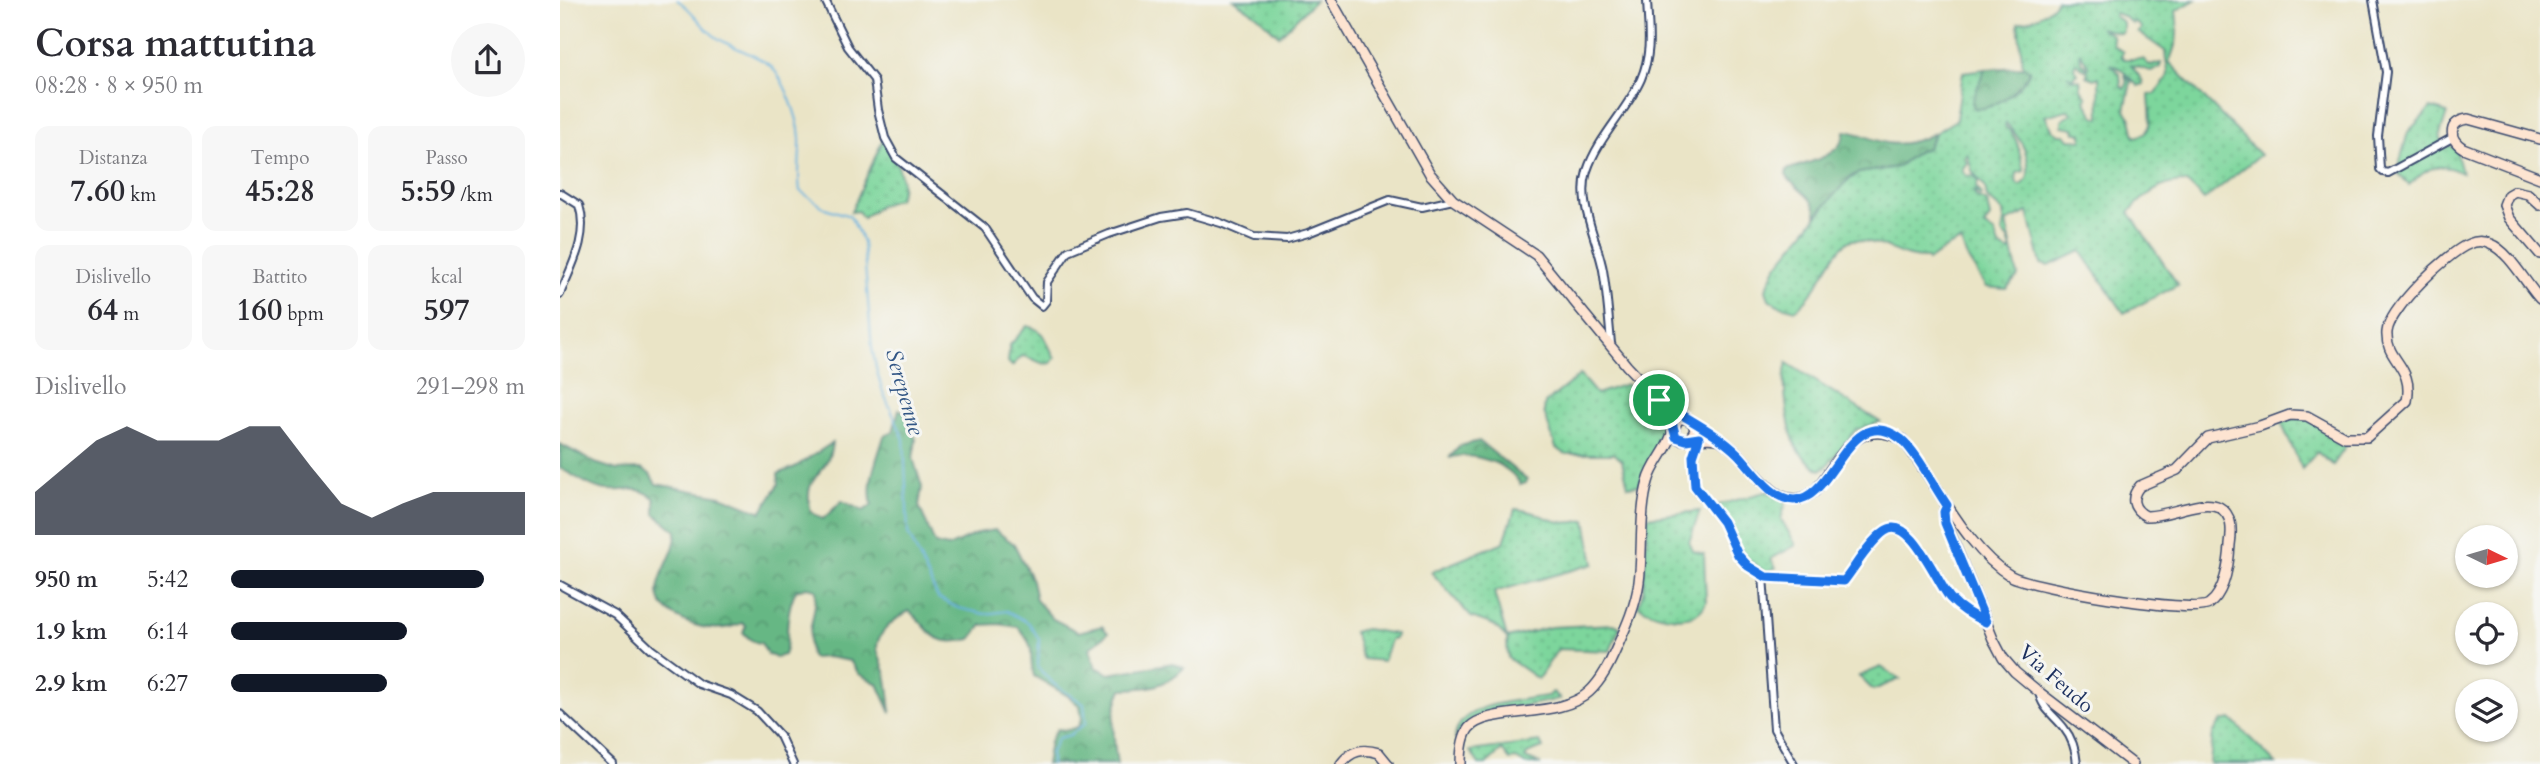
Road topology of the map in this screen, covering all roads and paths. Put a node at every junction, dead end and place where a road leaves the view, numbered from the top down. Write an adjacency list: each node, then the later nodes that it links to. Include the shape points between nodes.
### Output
1 (825, 0): 9 (street, via 848,47 874,80 883,131 896,158 985,228 1042,306 1047,282 1068,251 1161,217 1187,213 1254,237 1286,239 1390,200 1422,207)
2 (1331, 0): 9 (main road, via 1430,174)
3 (1647, 0): 14 (street, via 1651,27 1642,77 1596,153 1584,189 1602,269)
4 (2372, 0): 5 (street, via 2386,72 2378,136 2380,169 2388,173)
5 (2452, 138): 6 (main road, via 2458,121 2468,119); 7 (main road, via 2463,148)
6 (2540, 139)
7 (2540, 178)
8 (560, 193): 12 (street, via 579,205 583,218 583,234)
9 (1453, 200): 14 (main road, via 1536,255)
10 (2540, 205): 11 (main road, via 2528,194 2515,191 2504,205 2509,218)
11 (2540, 254)
12 (560, 294)
13 (2540, 299): 21 (main road, via 2499,248 2470,243 2437,268 2392,314 2388,342 2409,382 2407,401 2367,437 2345,437 2307,416 2284,416 2208,438 2177,470 2140,486 2134,506 2146,516 2205,504 2228,515 2229,557 2218,593 2205,606 2170,606 2023,581 1987,555)
14 (1611, 346): 15 (main road)
15 (1659, 400): 16 (main road, Via Feudo); 17 (main road)
16 (1689, 421): 17 (main road, via 1678,420); 18 (main road, via 1695,434); 19 (main road, Via Feudo)
17 (1673, 428): 18 (main road, via 1676,437); 20 (main road)
18 (1690, 439): 19 (main road); 20 (main road); 22 (street, via 1695,486 1723,522 1738,555)
19 (1721, 441): 21 (main road, Via Feudo, via 1769,487 1794,500 1815,491 1861,434 1887,432 1902,439)
20 (1661, 458): 31 (main road, via 1647,485 1636,601 1598,682 1579,700 1560,707 1478,722 1467,733)
21 (1947, 505): 24 (main road, Via Feudo, via 1945,523)
22 (1763, 576): 24 (street, via 1844,581 1878,537 1894,528 1911,536 1950,598); 32 (street, via 1774,729)
23 (560, 585): 28 (street, via 615,615 699,684 731,695 757,711 780,736)
24 (1986, 622): 25 (main road, Via Feudo, via 2003,658)
25 (2039, 692): 33 (street, via 2044,708 2071,739); 34 (main road, Via Feudo)
26 (560, 714): 27 (street)
27 (613, 764)
28 (793, 764)
29 (1341, 764): 30 (main road, via 1359,750 1379,753)
30 (1388, 764)
31 (1461, 764)
32 (1794, 764)
33 (2077, 764)
34 (2133, 764)

